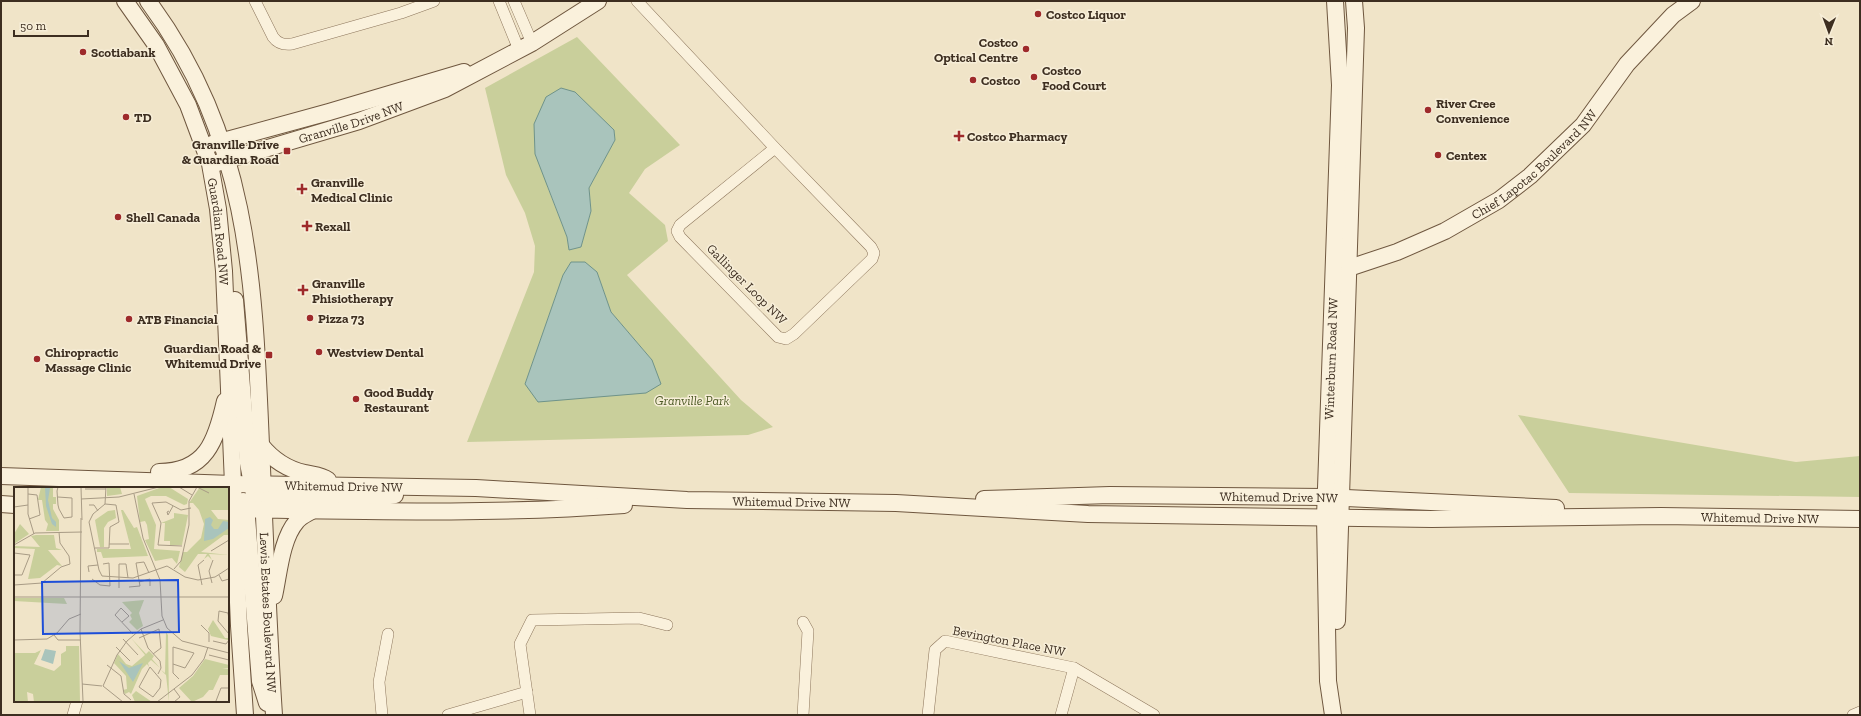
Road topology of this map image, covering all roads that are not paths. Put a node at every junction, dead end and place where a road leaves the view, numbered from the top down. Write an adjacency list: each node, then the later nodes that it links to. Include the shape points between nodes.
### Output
1 (125, 1): 15 (main road, Guardian Road NW, via 145,27 172,72)
2 (148, 1): 14 (main road, Guardian Road NW, via 192,70 214,118)
3 (255, 1): 4 (street, via 273,37 284,45 394,15)
4 (434, 1)
5 (499, 1): 12 (street)
6 (514, 1): 12 (street)
7 (598, 1): 12 (main road, Granville Drive NW)
8 (637, 1): 16 (street, Gallinger Loop NW)
9 (1335, 1): 19 (main road, Winterburn Road NW, via 1340,85)
10 (1354, 1): 19 (main road, Winterburn Road NW, via 1356,28)
11 (1692, 1): 19 (main road, Chief Lapotac Boulevard NW, via 1673,15 1627,64 1583,125 1530,176 1499,200 1445,231 1398,252)
12 (525, 47): 13 (main road, Granville Drive NW)
13 (487, 66): 14 (main road, Granville Drive NW); 17 (main road, Granville Drive NW, via 445,89 397,108 334,130)
14 (221, 142): 15 (main road, Granville Drive NW); 17 (main road, Guardian Road NW)
15 (204, 145): 18 (main road, Guardian Road NW)
16 (775, 148): 16 (street, Gallinger Loop NW, via 872,247 874,253 866,265 786,339 778,337 677,231 680,225)
17 (227, 160): 18 (main road, Granville Drive NW); 22 (main road, Guardian Road NW, via 242,222 251,279)
18 (210, 164): 20 (main road, Guardian Road NW, via 221,224)
19 (1342, 268): 28 (main road, Winterburn Road NW); 34 (main road, Winterburn Road NW)
20 (224, 270): 21 (main road, Guardian Road NW); 30 (main road, via 237,312)
21 (229, 382): 24 (main road, via 216,433 197,462 178,471 129,473); 25 (main road, Guardian Road NW)
22 (261, 445): 26 (main road, via 269,456 281,464 322,476); 30 (main road, Guardian Road NW)
23 (1, 476): 24 (main road, Whitemud Drive NW)
24 (110, 480): 25 (main road, Whitemud Drive NW)
25 (233, 484): 30 (main road, Whitemud Drive NW); 30 (main road, Guardian Road NW)
26 (336, 485): 27 (main road, Whitemud Drive NW); 30 (main road, Whitemud Drive NW)
27 (437, 488): 29 (main road, Whitemud Drive NW); 30 (main road, via 384,497)
28 (1326, 497): 31 (main road, Whitemud Drive NW, via 1110,495); 34 (main road, Whitemud Drive NW); 37 (main road, Winterburn Road NW)
29 (687, 500): 31 (main road, Whitemud Drive NW); 35 (main road, Whitemud Drive NW, via 562,510)
30 (250, 501): 35 (main road, Whitemud Drive NW); 39 (main road); 41 (main road, Lewis Estates Boulevard NW); 50 (main road, via 260,681)
31 (896, 503): 37 (main road, Whitemud Drive NW, via 1088,514)
32 (1, 504): 33 (main road)
33 (14, 505)
34 (1341, 507): 36 (main road, Whitemud Drive NW, via 1518,505); 36 (main road, Whitemud Drive NW, via 1432,519); 37 (main road); 58 (main road, Winterburn Road NW)
35 (312, 510): 41 (main road, via 300,518 290,532 278,570)
36 (1661, 516): 38 (main road, Whitemud Drive NW)
37 (1325, 517): 58 (main road, Winterburn Road NW, via 1328,681)
38 (1860, 519)
39 (231, 536): 49 (main road)
40 (803, 622): 54 (street, via 808,631)
41 (268, 623): 50 (main road, Lewis Estates Boulevard NW)
42 (667, 625): 45 (street, via 639,618 532,620 520,644)
43 (388, 634): 51 (street, via 380,682)
44 (1074, 668): 55 (street, Bevington Place NW, via 945,641 935,650); 56 (street, Bevington Place NW); 57 (street, Bevington Place NW)
45 (527, 692): 52 (street); 53 (street)
46 (77, 702): 48 (street)
47 (1860, 712): 59 (street)
48 (73, 715)
49 (245, 715)
50 (273, 715)
51 (382, 715)
52 (448, 715)
53 (530, 715)
54 (803, 715)
55 (928, 715)
56 (1061, 715)
57 (1154, 715)
58 (1333, 715)
59 (1853, 715)

